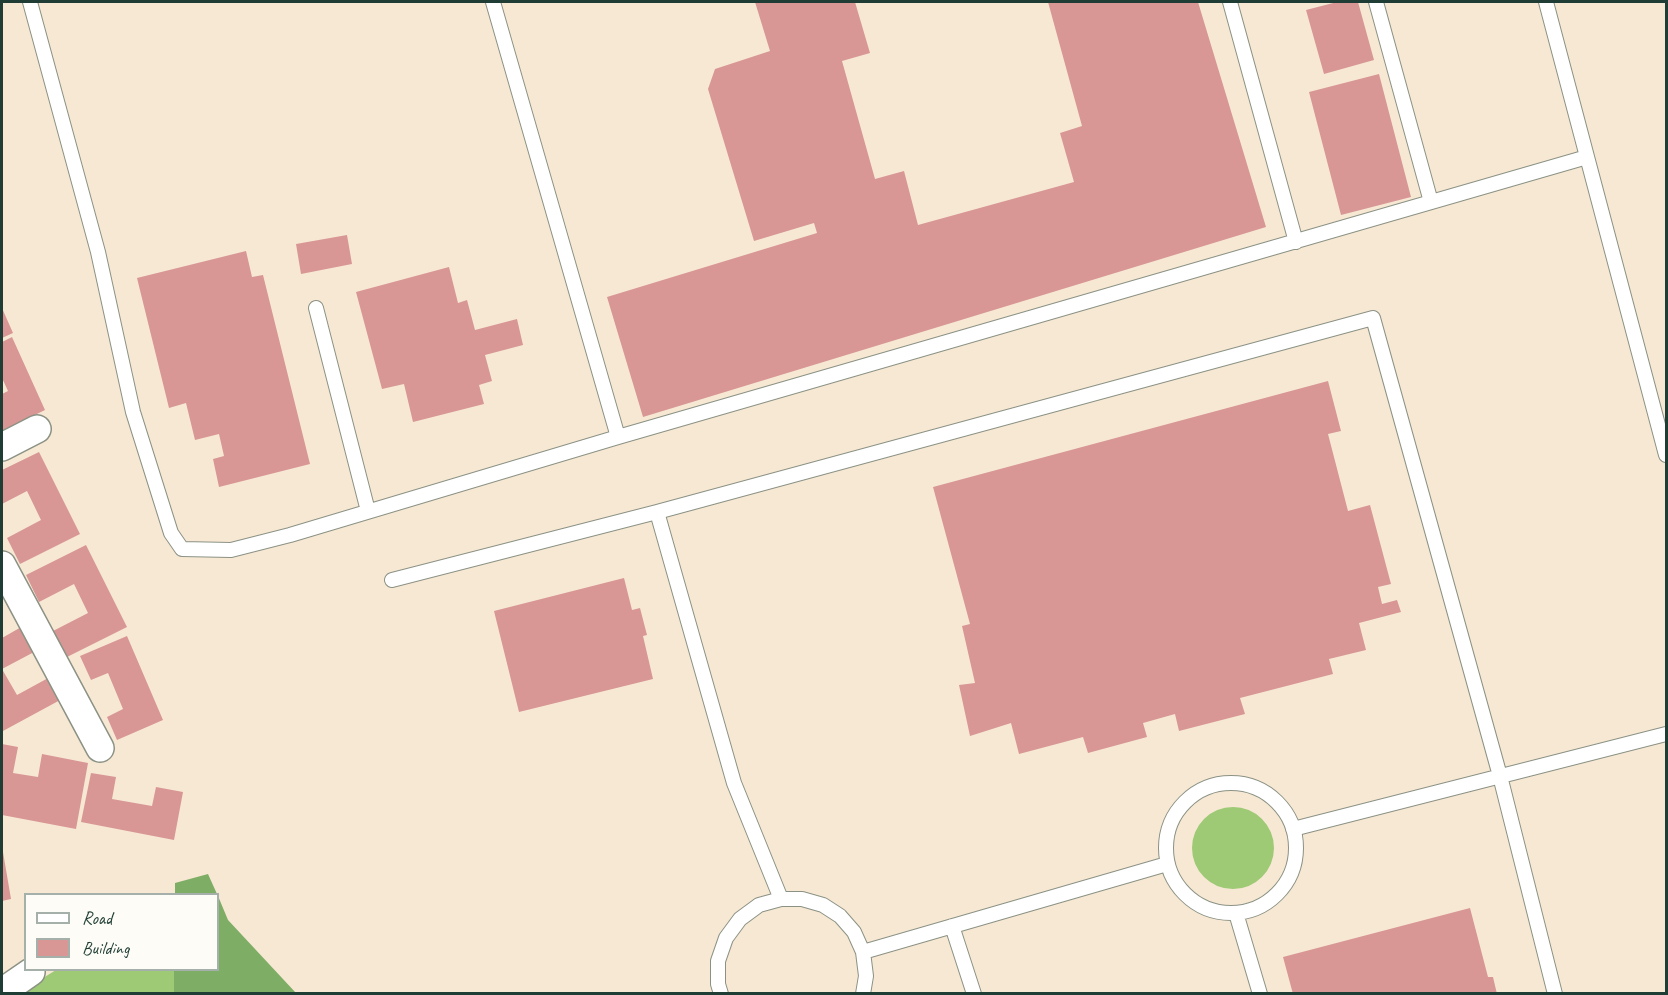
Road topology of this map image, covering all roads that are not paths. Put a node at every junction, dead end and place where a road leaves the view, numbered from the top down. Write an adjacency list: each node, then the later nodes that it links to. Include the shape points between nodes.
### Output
1 (30, 2): 14 (lane, via 98,252 134,412 171,533 182,549 231,549)
2 (493, 2): 11 (lane)
3 (1230, 2): 8 (lane)
4 (1376, 2): 7 (lane)
5 (1546, 2): 6 (lane)
6 (1587, 157): 7 (lane); 13 (lane)
7 (1431, 202): 8 (lane)
8 (1296, 242): 11 (lane)
9 (316, 308): 14 (lane)
10 (37, 429): 12 (street)
11 (618, 436): 14 (lane)
12 (2, 447)
13 (1666, 455)
14 (368, 512)
15 (657, 512): 17 (lane); 20 (lane, via 1372,318); 23 (lane, via 734,783)
16 (2, 565): 19 (street)
17 (392, 580)
18 (1666, 734): 20 (lane)
19 (100, 748)
20 (1500, 776): 21 (lane); 33 (lane)
21 (1293, 829): 22 (lane, via 1283,809 1267,793 1246,784 1224,783 1203,789 1185,802 1172,820 1166,841); 24 (lane, via 1293,867 1284,885 1272,899 1255,909)
22 (1167, 864): 24 (lane, via 1185,895 1200,906); 25 (lane)
23 (781, 899): 26 (lane, via 823,905 854,932); 29 (lane, via 759,906 740,919 726,938 718,961)
24 (1236, 913): 32 (lane)
25 (952, 926): 26 (lane); 31 (lane)
26 (863, 952): 30 (lane)
27 (31, 972): 28 (street)
28 (2, 992)
29 (721, 993)
30 (863, 993)
31 (974, 993)
32 (1260, 993)
33 (1555, 993)

